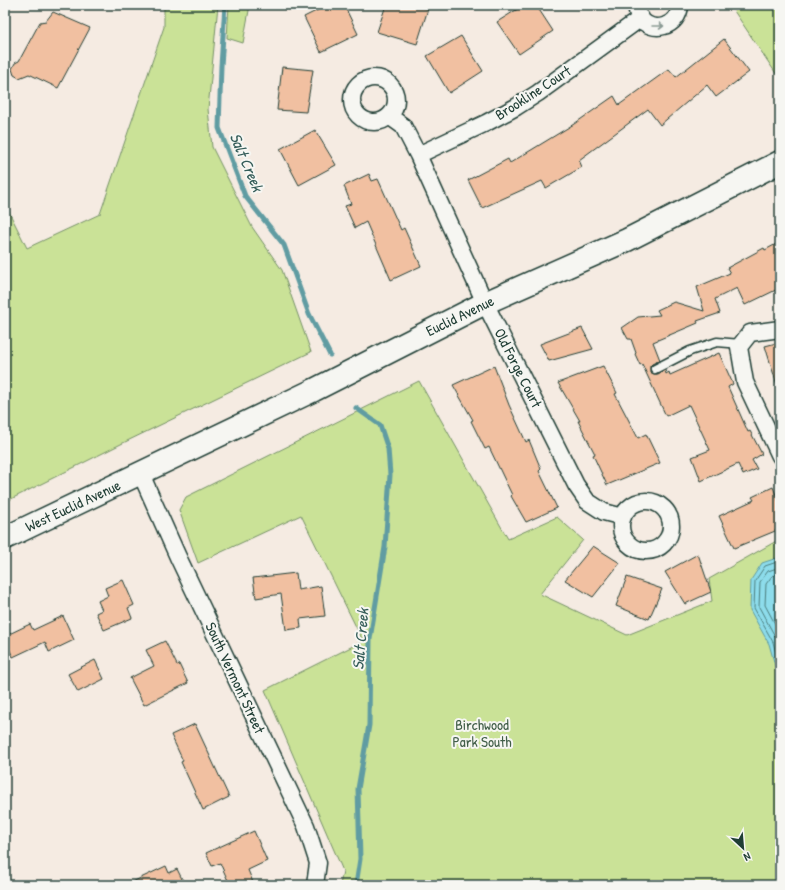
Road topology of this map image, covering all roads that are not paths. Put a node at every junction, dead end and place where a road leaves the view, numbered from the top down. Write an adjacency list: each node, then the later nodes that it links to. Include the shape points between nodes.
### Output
1 (680, 5): 2 (street, Brookline Court, one-way to 1, via 645,23 666,26 677,16)
2 (638, 12): 4 (street, Brookline Court, via 544,88 516,107)
3 (388, 116): 4 (street, Old Forge Court, via 403,126)
4 (418, 155): 6 (street, Old Forge Court)
5 (780, 162): 6 (main road, Euclid Avenue, via 627,240)
6 (485, 303): 11 (main road, Euclid Avenue); 12 (street, Old Forge Court, via 576,485 587,501 604,512)
7 (780, 329): 8 (street, via 750,333)
8 (741, 344): 9 (lane, via 717,342 690,351); 10 (street, via 739,347 746,382)
9 (655, 369)
10 (780, 456)
11 (141, 474): 13 (main road, West Euclid Avenue); 14 (street, South Vermont Street, via 306,826 318,864)
12 (623, 517)
13 (5, 538)
14 (315, 885)

